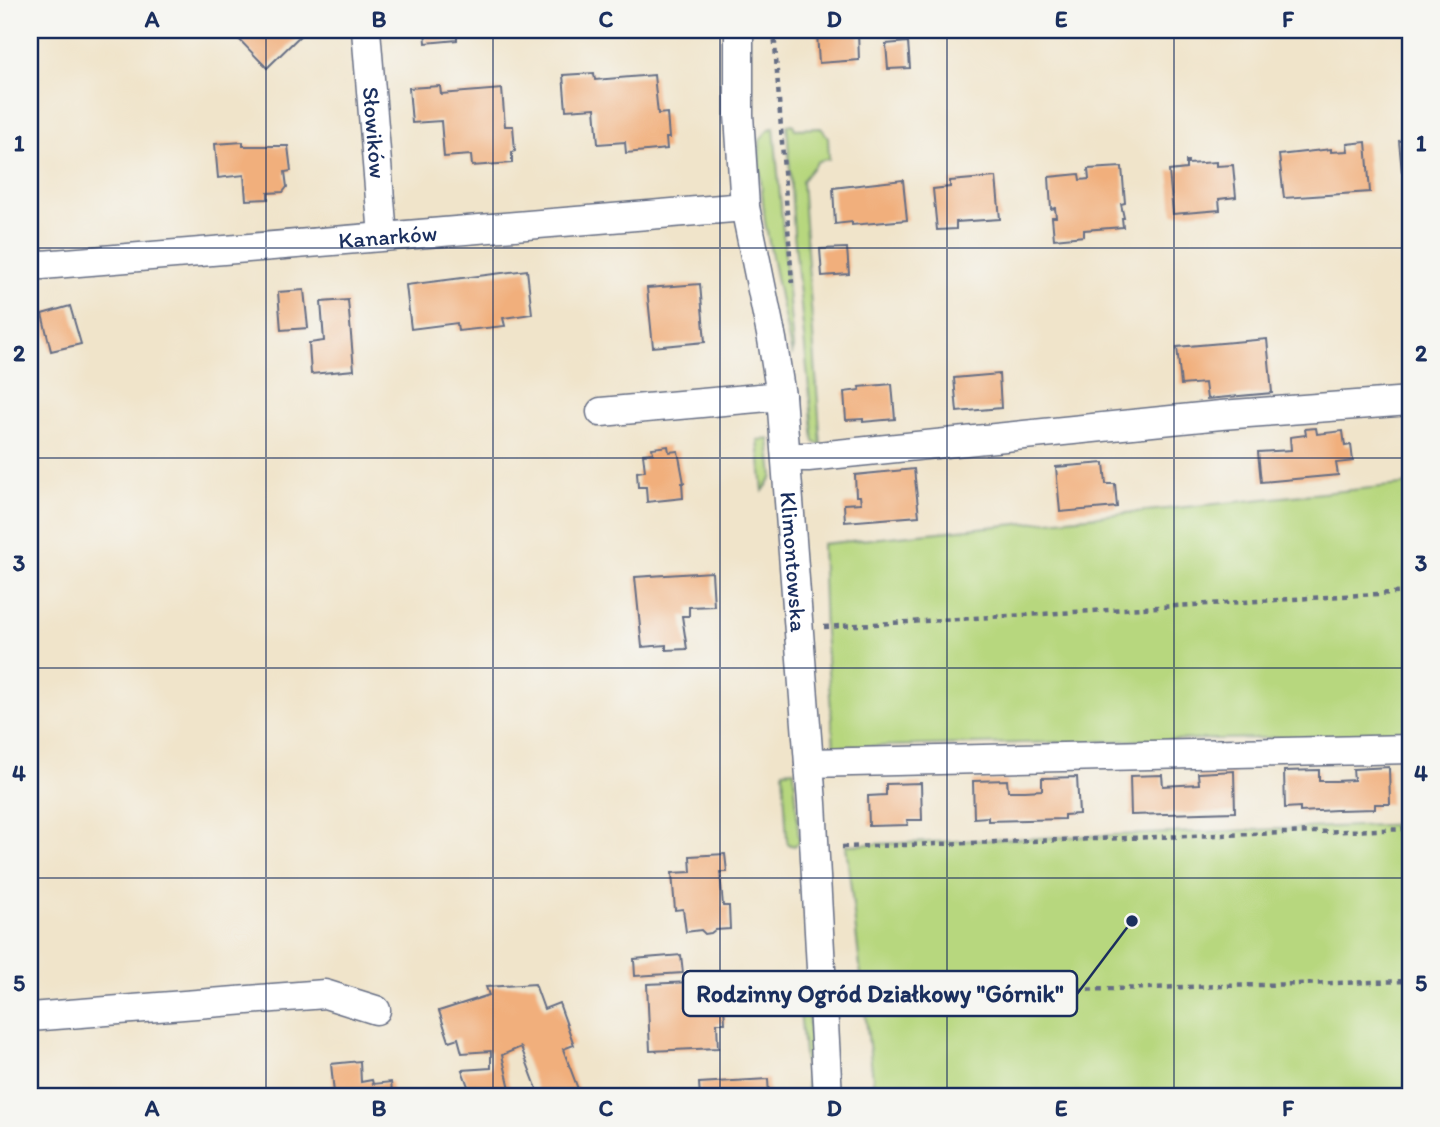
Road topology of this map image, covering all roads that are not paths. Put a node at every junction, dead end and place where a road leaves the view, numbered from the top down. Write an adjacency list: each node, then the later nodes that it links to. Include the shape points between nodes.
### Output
1 (366, 30): 4 (street, Słowików)
2 (738, 30): 3 (street, Klimontowska)
3 (745, 207): 4 (street, Kanarków); 6 (street, Klimontowska)
4 (383, 236): 5 (street, Kanarków)
5 (30, 266)
6 (782, 396): 8 (street); 9 (street, Klimontowska)
7 (1410, 401): 9 (street)
8 (601, 412)
9 (786, 457): 11 (street, Klimontowska)
10 (1410, 749): 11 (street)
11 (809, 763): 14 (street, Klimontowska)
12 (376, 1010): 13 (street, via 325,994)
13 (30, 1017)
14 (828, 1097)

